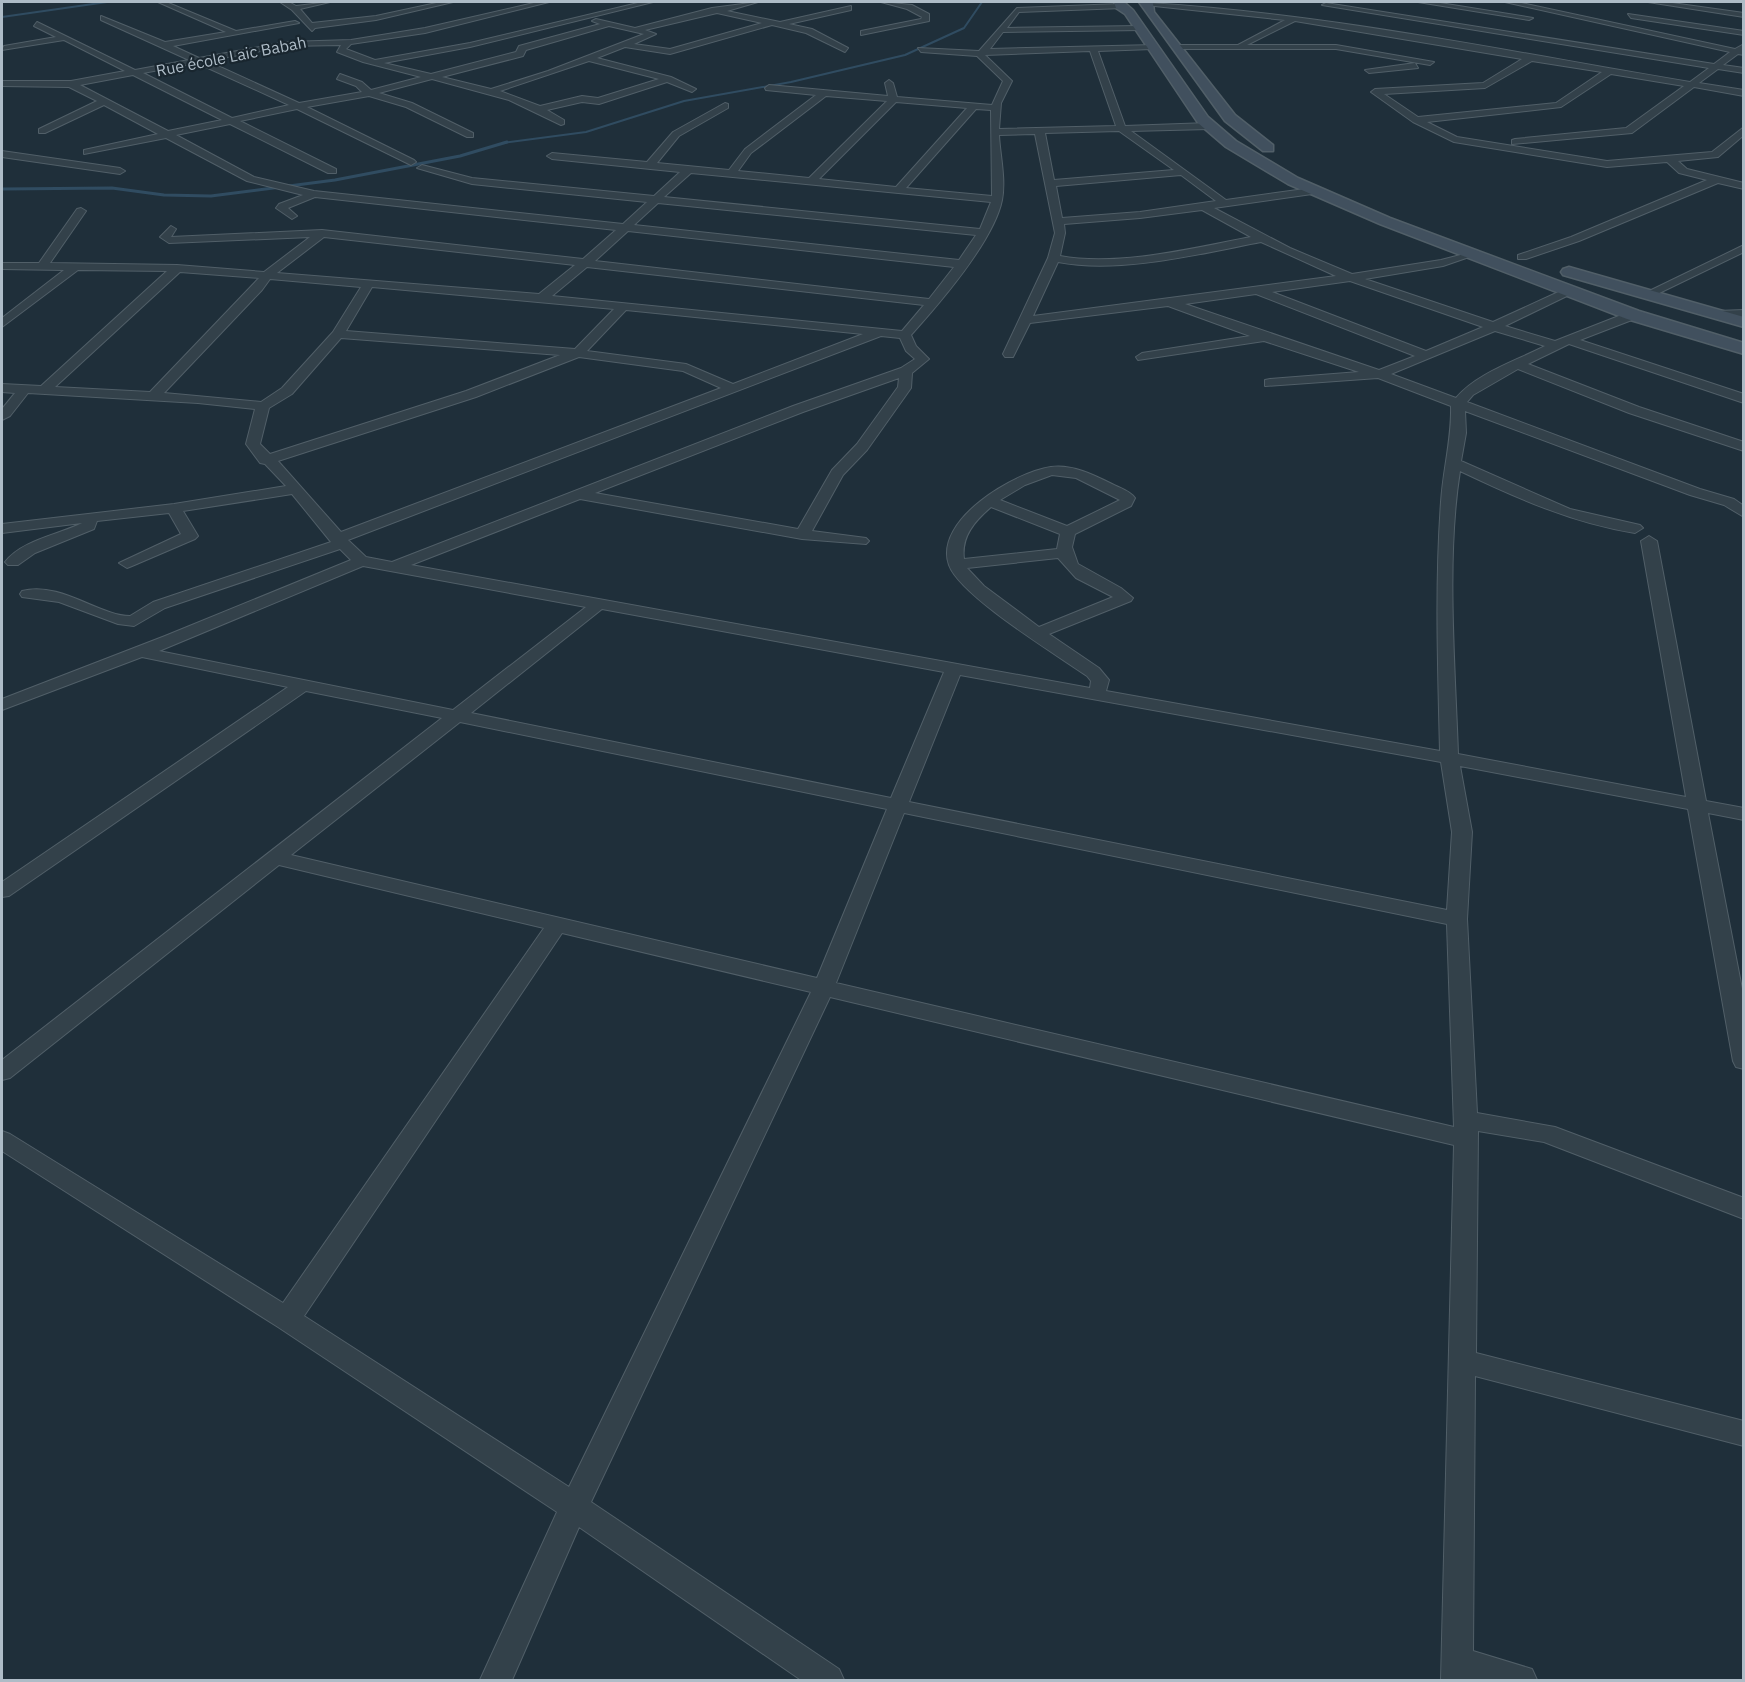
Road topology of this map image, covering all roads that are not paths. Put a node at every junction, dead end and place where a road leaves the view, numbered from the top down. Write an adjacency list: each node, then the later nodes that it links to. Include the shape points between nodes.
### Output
1 (161, 2): 44 (street)
2 (284, 2): 20 (street)
3 (327, 2): 20 (street)
4 (449, 2): 31 (street)
5 (516, 2): 16 (street)
6 (545, 2): 16 (street, Rue école Laic Babah)
7 (649, 2): 29 (street)
8 (755, 2): 23 (street)
9 (884, 2): 19 (street)
10 (925, 2): 19 (street)
11 (1246, 2): 18 (street)
12 (1422, 2): 33 (street)
13 (1509, 2): 26 (street)
14 (1652, 2): 28 (street)
15 (1330, 3): 32 (street); 47 (street)
16 (530, 5): 22 (street); 43 (street, Rue école Laic Babah)
17 (1134, 5): 18 (street); 40 (main road); 42 (street, via 1020,9); 62 (main road)
18 (1229, 6): 32 (street)
19 (909, 7): 45 (street, via 926,16 925,21)
20 (295, 8): 39 (street)
21 (848, 8): 38 (street)
22 (551, 10)
23 (712, 10): 38 (street); 41 (street)
24 (1590, 10): 26 (street, via 1566,6)
25 (561, 12): 29 (street)
26 (1556, 12): 33 (street); 69 (street)
27 (1625, 15): 46 (street)
28 (1743, 15)
29 (583, 17): 37 (street); 56 (street)
30 (104, 18): 55 (street)
31 (376, 18): 39 (street); 43 (street)
32 (1294, 19): 59 (street, via 1251,42); 60 (street)
33 (1541, 20): 47 (street)
34 (1553, 22): 49 (street)
35 (295, 23): 44 (street)
36 (37, 24): 50 (street)
37 (609, 24): 41 (street); 83 (street, via 522,48 520,54)
38 (774, 24): 57 (street, via 670,51); 66 (street, via 818,34)
39 (310, 26): 52 (street)
40 (1145, 28): 42 (street); 61 (main road); 155 (main road, via 1215,118 1259,153 1344,196)
41 (635, 30): 57 (street, via 652,34)
42 (1001, 30): 71 (street)
43 (419, 31): 48 (street); 54 (street, Rue école Laic Babah)
44 (233, 32): 55 (street)
45 (864, 33)
46 (1743, 33)
47 (1515, 35): 53 (street); 77 (street)
48 (440, 36)
49 (1646, 36)
50 (64, 38): 63 (street); 82 (street)
51 (450, 39): 56 (street)
52 (318, 40): 54 (street, Rue école Laic Babah); 65 (street); 74 (street, Rue école Laic Babah)
53 (1505, 40)
54 (350, 43): 65 (street)
55 (164, 45): 74 (street)
56 (470, 45): 76 (street)
57 (625, 45): 73 (street)
58 (1496, 45): 70 (street)
59 (1234, 46): 62 (street); 64 (street)
60 (1457, 46): 70 (street); 75 (street)
61 (1152, 47): 68 (street); 108 (main road)
62 (1175, 47): 122 (main road, via 1230,118)
63 (4, 48)
64 (1347, 48): 75 (street); 78 (street)
65 (340, 50): 76 (street)
66 (845, 50)
67 (921, 50): 71 (street)
68 (1094, 50): 71 (street); 110 (street)
69 (1741, 50): 77 (street)
70 (1486, 51): 72 (street)
71 (981, 53): 103 (street, via 1008,81)
72 (1530, 58): 80 (street); 94 (street, via 1485,85)
73 (590, 59): 85 (street); 93 (street)
74 (198, 60): 82 (street, Rue école Laic Babah); 100 (street)
75 (1430, 62): 78 (street)
76 (370, 63): 83 (street)
77 (1719, 67): 79 (street); 89 (street)
78 (1370, 70): 94 (street, via 1383,83)
79 (1743, 71)
80 (1608, 72): 89 (street); 106 (street, via 1558,105)
81 (2, 74): 87 (street)
82 (136, 74): 88 (street, Rue école Laic Babah); 105 (street)
83 (427, 76): 93 (street); 95 (street)
84 (340, 77): 95 (street, via 359,84)
85 (668, 79): 91 (street); 104 (street, via 599,102 582,99)
86 (888, 83): 98 (street)
87 (6, 85): 88 (street); 92 (street)
88 (76, 86): 99 (street)
89 (1693, 86): 96 (street); 116 (street, via 1629,131)
90 (769, 88): 97 (street)
91 (692, 89)
92 (2, 90)
93 (489, 92): 104 (street)
94 (1375, 92): 106 (street)
95 (369, 93): 100 (street); 115 (street, via 409,105)
96 (1743, 93)
97 (823, 94): 98 (street); 132 (street, via 747,151)
98 (893, 100): 102 (street); 134 (street)
99 (105, 101): 112 (street); 114 (street)
100 (298, 106): 105 (street); 123 (street)
101 (725, 106): 125 (street, via 676,134)
102 (974, 106): 103 (street); 138 (street)
103 (995, 108): 113 (street)
104 (540, 109): 107 (street)
105 (232, 120): 114 (street); 129 (street)
106 (1416, 120): 116 (street, via 1454,139)
107 (561, 122)
108 (1209, 126): 110 (street); 139 (main road, via 1258,161)
109 (1039, 129): 110 (street); 113 (street); 135 (street)
110 (1122, 129): 131 (street)
111 (1743, 130): 121 (street, via 1715,155)
112 (42, 131)
113 (995, 132): 142 (street)
114 (166, 135): 117 (street); 140 (street, via 251,179)
115 (470, 135)
116 (1494, 144): 121 (street, via 1607,164)
117 (87, 152)
118 (2, 154): 119 (street)
119 (31, 156): 124 (street); 128 (street)
120 (552, 156): 125 (street)
121 (1671, 160): 133 (street, via 1683,171)
122 (1289, 161)
123 (411, 162)
124 (11, 165)
125 (650, 165): 127 (street)
126 (422, 168): 136 (street, via 472,181)
127 (689, 169): 132 (street); 141 (street)
128 (120, 171)
129 (332, 171)
130 (1308, 171): 157 (main road, via 1364,198)
131 (1182, 172): 135 (street); 143 (street)
132 (732, 173): 134 (street)
133 (1716, 180): 137 (street); 157 (street)
134 (812, 181): 138 (street)
135 (1052, 183): 148 (street)
136 (532, 186): 141 (street); 146 (street)
137 (1743, 186)
138 (899, 190): 142 (street)
139 (1312, 190): 143 (street); 156 (main road)
140 (314, 194): 146 (street); 147 (street, via 281,208)
141 (657, 199): 149 (street); 151 (street)
142 (997, 200): 151 (street)
143 (1225, 204): 144 (street)
144 (1204, 207): 148 (street); 153 (street)
145 (81, 212): 162 (street)
146 (495, 214): 149 (street)
147 (292, 216)
148 (1060, 221): 158 (street)
149 (625, 228): 159 (street); 160 (street)
150 (171, 229): 152 (street, via 165,237 176,241)
151 (981, 232): 160 (street)
152 (322, 233): 159 (street); 165 (street)
153 (1260, 239): 158 (street, via 1102,260 1070,262); 166 (street)
154 (1743, 248): 171 (street)
155 (1485, 251): 168 (main road, via 1597,285); 175 (main road, via 1499,260 1587,292)
156 (1468, 254): 166 (street, via 1418,268); 170 (main road)
157 (1522, 257): 168 (main road)
158 (1054, 258): 180 (street)
159 (584, 263): 172 (street); 174 (street)
160 (962, 264): 174 (street)
161 (2, 266): 162 (street)
162 (42, 267): 163 (street)
163 (74, 268): 164 (street); 181 (street)
164 (177, 268): 165 (street); 203 (street)
165 (266, 276): 167 (street); 204 (street)
166 (1352, 276): 169 (street); 183 (street)
167 (368, 284): 172 (street); 185 (street)
168 (1622, 288): 171 (main road)
169 (1253, 289): 173 (street); 194 (street)
170 (1569, 291): 175 (main road); 183 (street)
171 (1643, 294): 175 (main road, via 1612,296); 179 (main road)
172 (542, 298): 176 (street)
173 (1166, 301): 180 (street); 187 (street)
174 (935, 303): 186 (street)
175 (1603, 304): 178 (main road)
176 (623, 306): 184 (street); 192 (street)
177 (1743, 314): 179 (street)
178 (1633, 315): 188 (main road); 190 (street)
179 (1717, 315): 182 (main road)
180 (1025, 320): 193 (street)
181 (2, 322)
182 (1743, 322)
183 (1492, 326): 190 (street); 194 (street)
184 (879, 332): 186 (street); 201 (street)
185 (338, 334): 192 (street); 207 (street, via 287,391)
186 (905, 335): 197 (street, via 910,348 923,359)
187 (1264, 337): 195 (street); 198 (street)
188 (1715, 339): 189 (main road); 191 (main road)
189 (1743, 342)
190 (1563, 343): 196 (street); 205 (street)
191 (1743, 349)
192 (578, 353): 201 (street, via 686,368); 210 (street, via 471,394)
193 (1009, 354)
194 (1425, 355): 198 (street)
195 (1142, 357)
196 (1519, 365): 206 (street, via 1468,392); 209 (street)
197 (906, 371): 213 (street); 221 (street, via 904,388 862,447 837,473)
198 (1379, 374): 199 (street); 206 (street)
199 (1270, 383)
200 (2, 388): 202 (street)
201 (734, 389): 222 (street)
202 (24, 390): 203 (street); 208 (street, via 16,398 15,406)
203 (43, 391): 204 (street)
204 (152, 398): 207 (street)
205 (1743, 399)
206 (1458, 404): 211 (street); 216 (street, via 1722,499)
207 (263, 406): 210 (street, via 254,444)
208 (2, 416)
209 (1743, 447)
210 (265, 460): 212 (street)
211 (1454, 463): 219 (street, via 1573,514); 242 (street, via 1446,540)
212 (296, 489): 215 (street); 222 (street)
213 (581, 495): 221 (street); 230 (street)
214 (989, 501): 220 (street); 220 (street, via 1019,483 1051,471 1083,476 1128,498 1126,503); 229 (street, via 964,523 956,541)
215 (174, 508): 217 (street); 228 (street, via 190,536)
216 (1743, 513)
217 (91, 519): 218 (street); 227 (street, via 88,526 30,550)
218 (2, 528)
219 (1635, 528)
220 (1068, 531): 225 (street)
221 (802, 534): 223 (street)
222 (338, 541): 226 (street); 233 (street, via 159,605)
223 (861, 541)
224 (1649, 541): 244 (street)
225 (1065, 554): 229 (street); 234 (street, via 1072,568 1125,598)
226 (361, 561): 230 (street); 235 (street)
227 (13, 562)
228 (127, 563)
229 (956, 564): 234 (street, via 986,595)
230 (393, 567): 232 (street)
231 (27, 594): 233 (street, via 62,598 116,620)
232 (599, 604): 237 (street); 241 (street)
233 (134, 621): 235 (street)
234 (1038, 633): 239 (street, via 1093,672 1100,680)
235 (171, 640): 236 (street)
236 (141, 652): 238 (street); 240 (street)
237 (954, 668): 239 (street); 243 (street)
238 (303, 685): 241 (street); 247 (street)
239 (1097, 694): 242 (street)
240 (2, 705)
241 (458, 715): 243 (street); 246 (street)
242 (1449, 758): 244 (street); 248 (street, via 1462,832)
243 (897, 805): 248 (street); 250 (street)
244 (1697, 805): 245 (street); 251 (street)
245 (1743, 814)
246 (274, 858): 249 (street); 252 (street)
247 (2, 891)
248 (1457, 919): 253 (street)
249 (556, 926): 250 (street); 256 (street)
250 (823, 988): 253 (street); 259 (street)
251 (1743, 1061)
252 (2, 1072)
253 (1466, 1130): 255 (street, via 1547,1133); 257 (street)
254 (2, 1140): 256 (street)
255 (1743, 1209)
256 (287, 1318): 259 (street)
257 (1461, 1362): 258 (street); 260 (street)
258 (1743, 1434)
259 (574, 1507): 261 (street); 262 (street)
260 (1458, 1671): 263 (street)
261 (496, 1680)
262 (828, 1680)
263 (1521, 1680)

